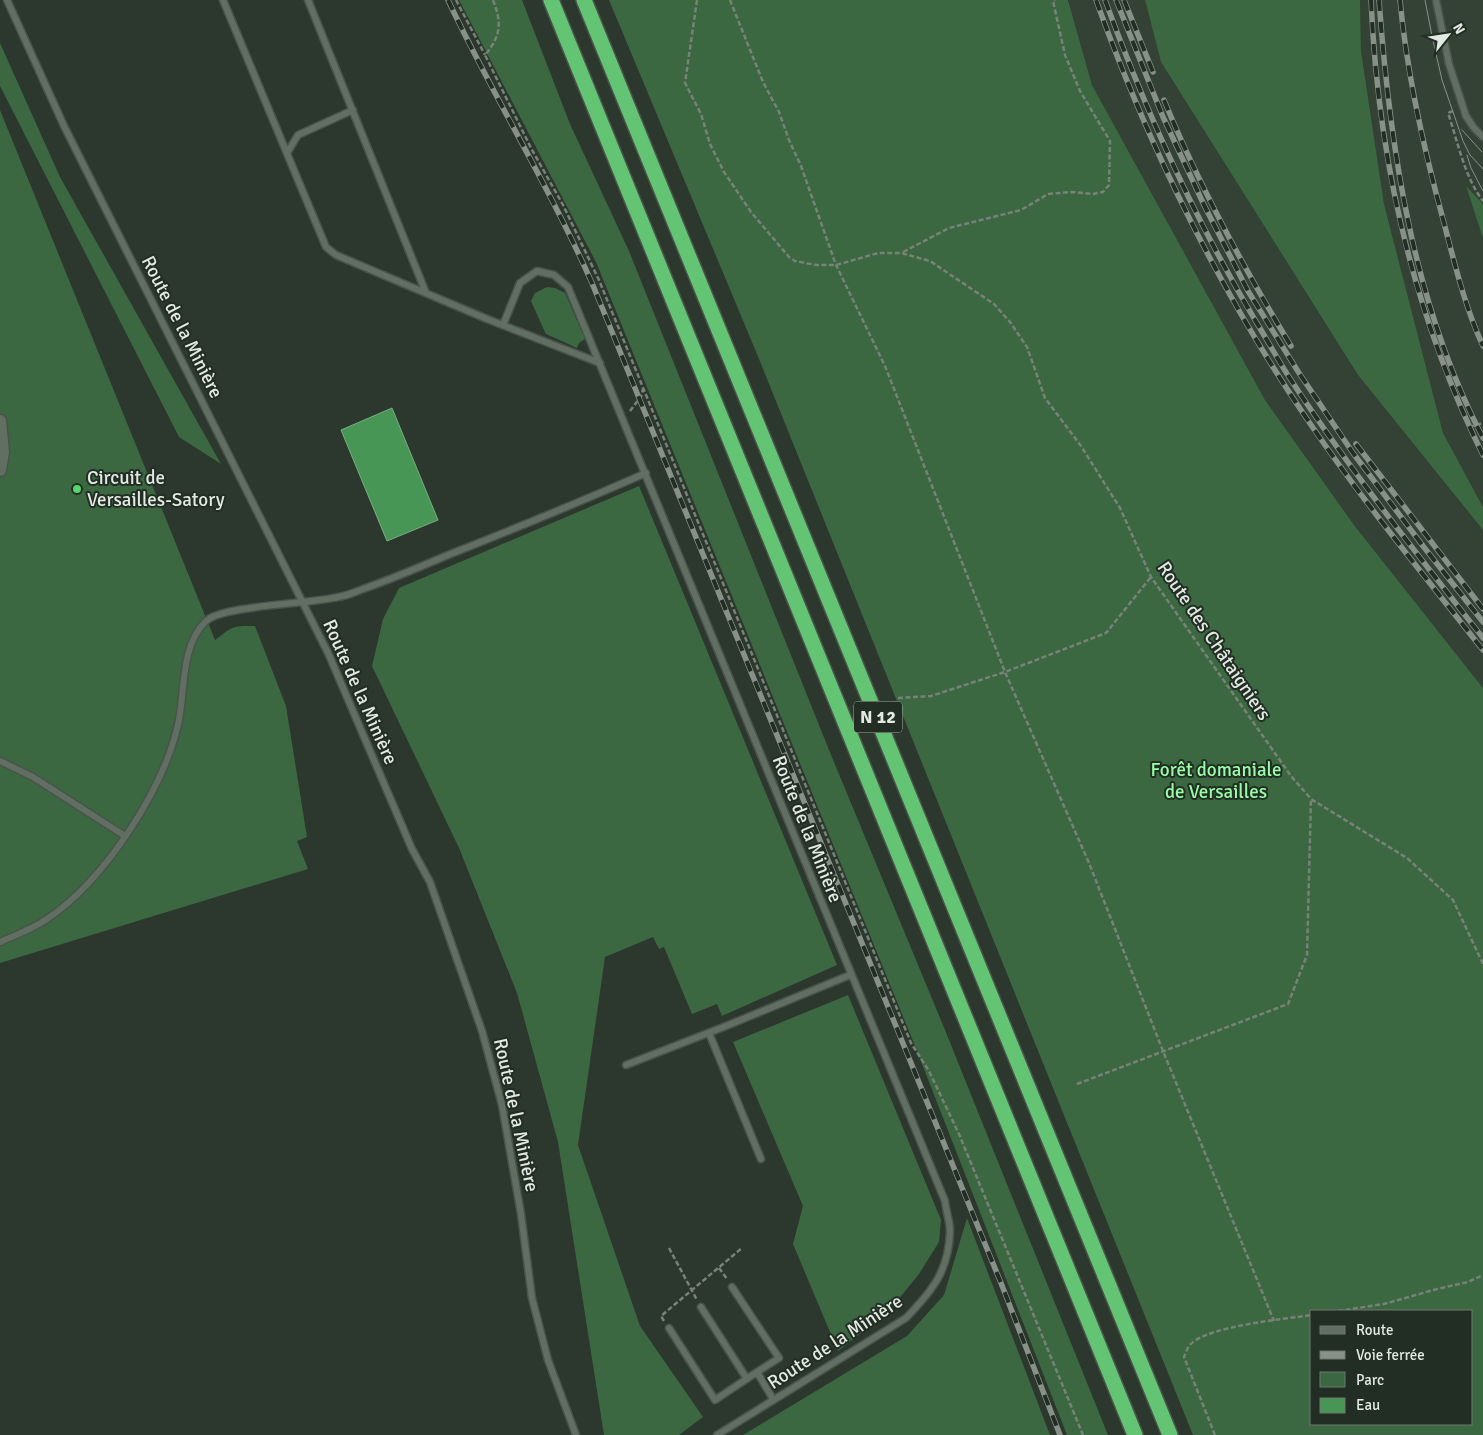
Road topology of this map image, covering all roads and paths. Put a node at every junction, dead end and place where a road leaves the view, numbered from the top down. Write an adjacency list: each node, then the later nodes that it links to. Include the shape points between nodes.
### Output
1 (6, 0): 31 (lane, Route de la Minière, via 68,135)
2 (222, 0): 16 (lane)
3 (308, 0): 13 (lane)
4 (456, 0): 12 (path)
5 (493, 0): 12 (path, via 499,24 496,42)
6 (551, 0): 62 (highway, N 12)
7 (584, 0): 63 (highway, N 12)
8 (696, 0): 19 (path, Route des Châtaigniers, via 685,84 724,172 751,212 789,258 806,264)
9 (730, 0): 19 (path, via 801,166)
10 (1055, 0): 18 (path, via 1065,54 1080,91 1110,141 1109,185 1103,192 1093,194 1048,194 1021,210 949,228)
11 (1436, 0): 15 (lane, via 1449,64 1466,116)
12 (485, 55): 23 (path, via 583,246)
13 (353, 110): 16 (lane, via 298,135); 20 (lane)
14 (1457, 110): 17 (path, via 1448,113 1466,170)
15 (1483, 137)
16 (287, 153): 20 (lane, via 326,248)
17 (1483, 201)
18 (901, 252): 19 (path, Route des Châtaigniers, via 878,253); 30 (path, Route des Châtaigniers, via 930,261 994,304 1010,322 1027,347 1045,398 1082,446 1120,508)
19 (836, 265): 32 (path, via 885,366)
20 (426, 293): 21 (lane)
21 (503, 325): 22 (lane); 22 (lane, Route de la Minière, via 520,283 536,271 554,275 568,287)
22 (600, 363): 24 (lane, Route de la Minière)
23 (643, 387): 24 (path, via 636,404); 61 (path, via 911,1042 929,1071 959,1134)
24 (622, 417): 29 (lane, Route de la Minière)
25 (0, 421): 28 (street, via 3,445)
26 (1483, 422): 27 (path)
27 (1469, 427)
28 (0, 470)
29 (646, 473): 31 (lane, via 384,582 339,597); 39 (lane, Route de la Minière)
30 (1151, 577): 32 (path, via 1106,632); 35 (path, Route des Châtaigniers, via 1291,776)
31 (303, 602): 36 (lane, via 236,610 209,618 197,631 186,662 178,721 162,772); 59 (lane, Route de la Minière, via 412,849 430,882 482,1032 502,1105 532,1298 548,1360)
32 (1005, 672): 33 (path, via 931,696); 41 (path, via 1089,863)
33 (898, 698)
34 (0, 761): 36 (lane)
35 (1311, 798): 38 (path, Route des Châtaigniers, via 1407,858 1453,900); 41 (path, via 1307,955 1288,1004)
36 (125, 836): 37 (lane, via 101,871 74,899 45,921)
37 (0, 942)
38 (1483, 964)
39 (850, 975): 40 (lane); 58 (lane, Route de la Minière, via 944,1201 950,1230 946,1262 928,1295 906,1318)
40 (708, 1033): 42 (lane); 44 (lane)
41 (1162, 1050): 43 (path); 54 (path)
42 (626, 1065)
43 (1077, 1084)
44 (761, 1159)
45 (669, 1248): 50 (path)
46 (742, 1248): 47 (path)
47 (719, 1268): 49 (path); 50 (path)
48 (1483, 1275): 52 (path, via 1468,1282 1384,1304)
49 (732, 1287): 56 (lane, via 779,1358)
50 (691, 1291): 51 (path); 55 (path, via 661,1316)
51 (701, 1307): 57 (lane)
52 (1345, 1310)
53 (1310, 1315): 54 (path)
54 (1274, 1321): 64 (path, via 1217,1330 1189,1344 1184,1357)
55 (669, 1328): 57 (lane, via 715,1400)
56 (757, 1372): 57 (lane); 58 (lane)
57 (747, 1379)
58 (773, 1399): 60 (lane, Route de la Minière)
59 (576, 1435)
60 (717, 1435)
61 (1083, 1435)
62 (1135, 1435)
63 (1170, 1435)
64 (1215, 1435)

